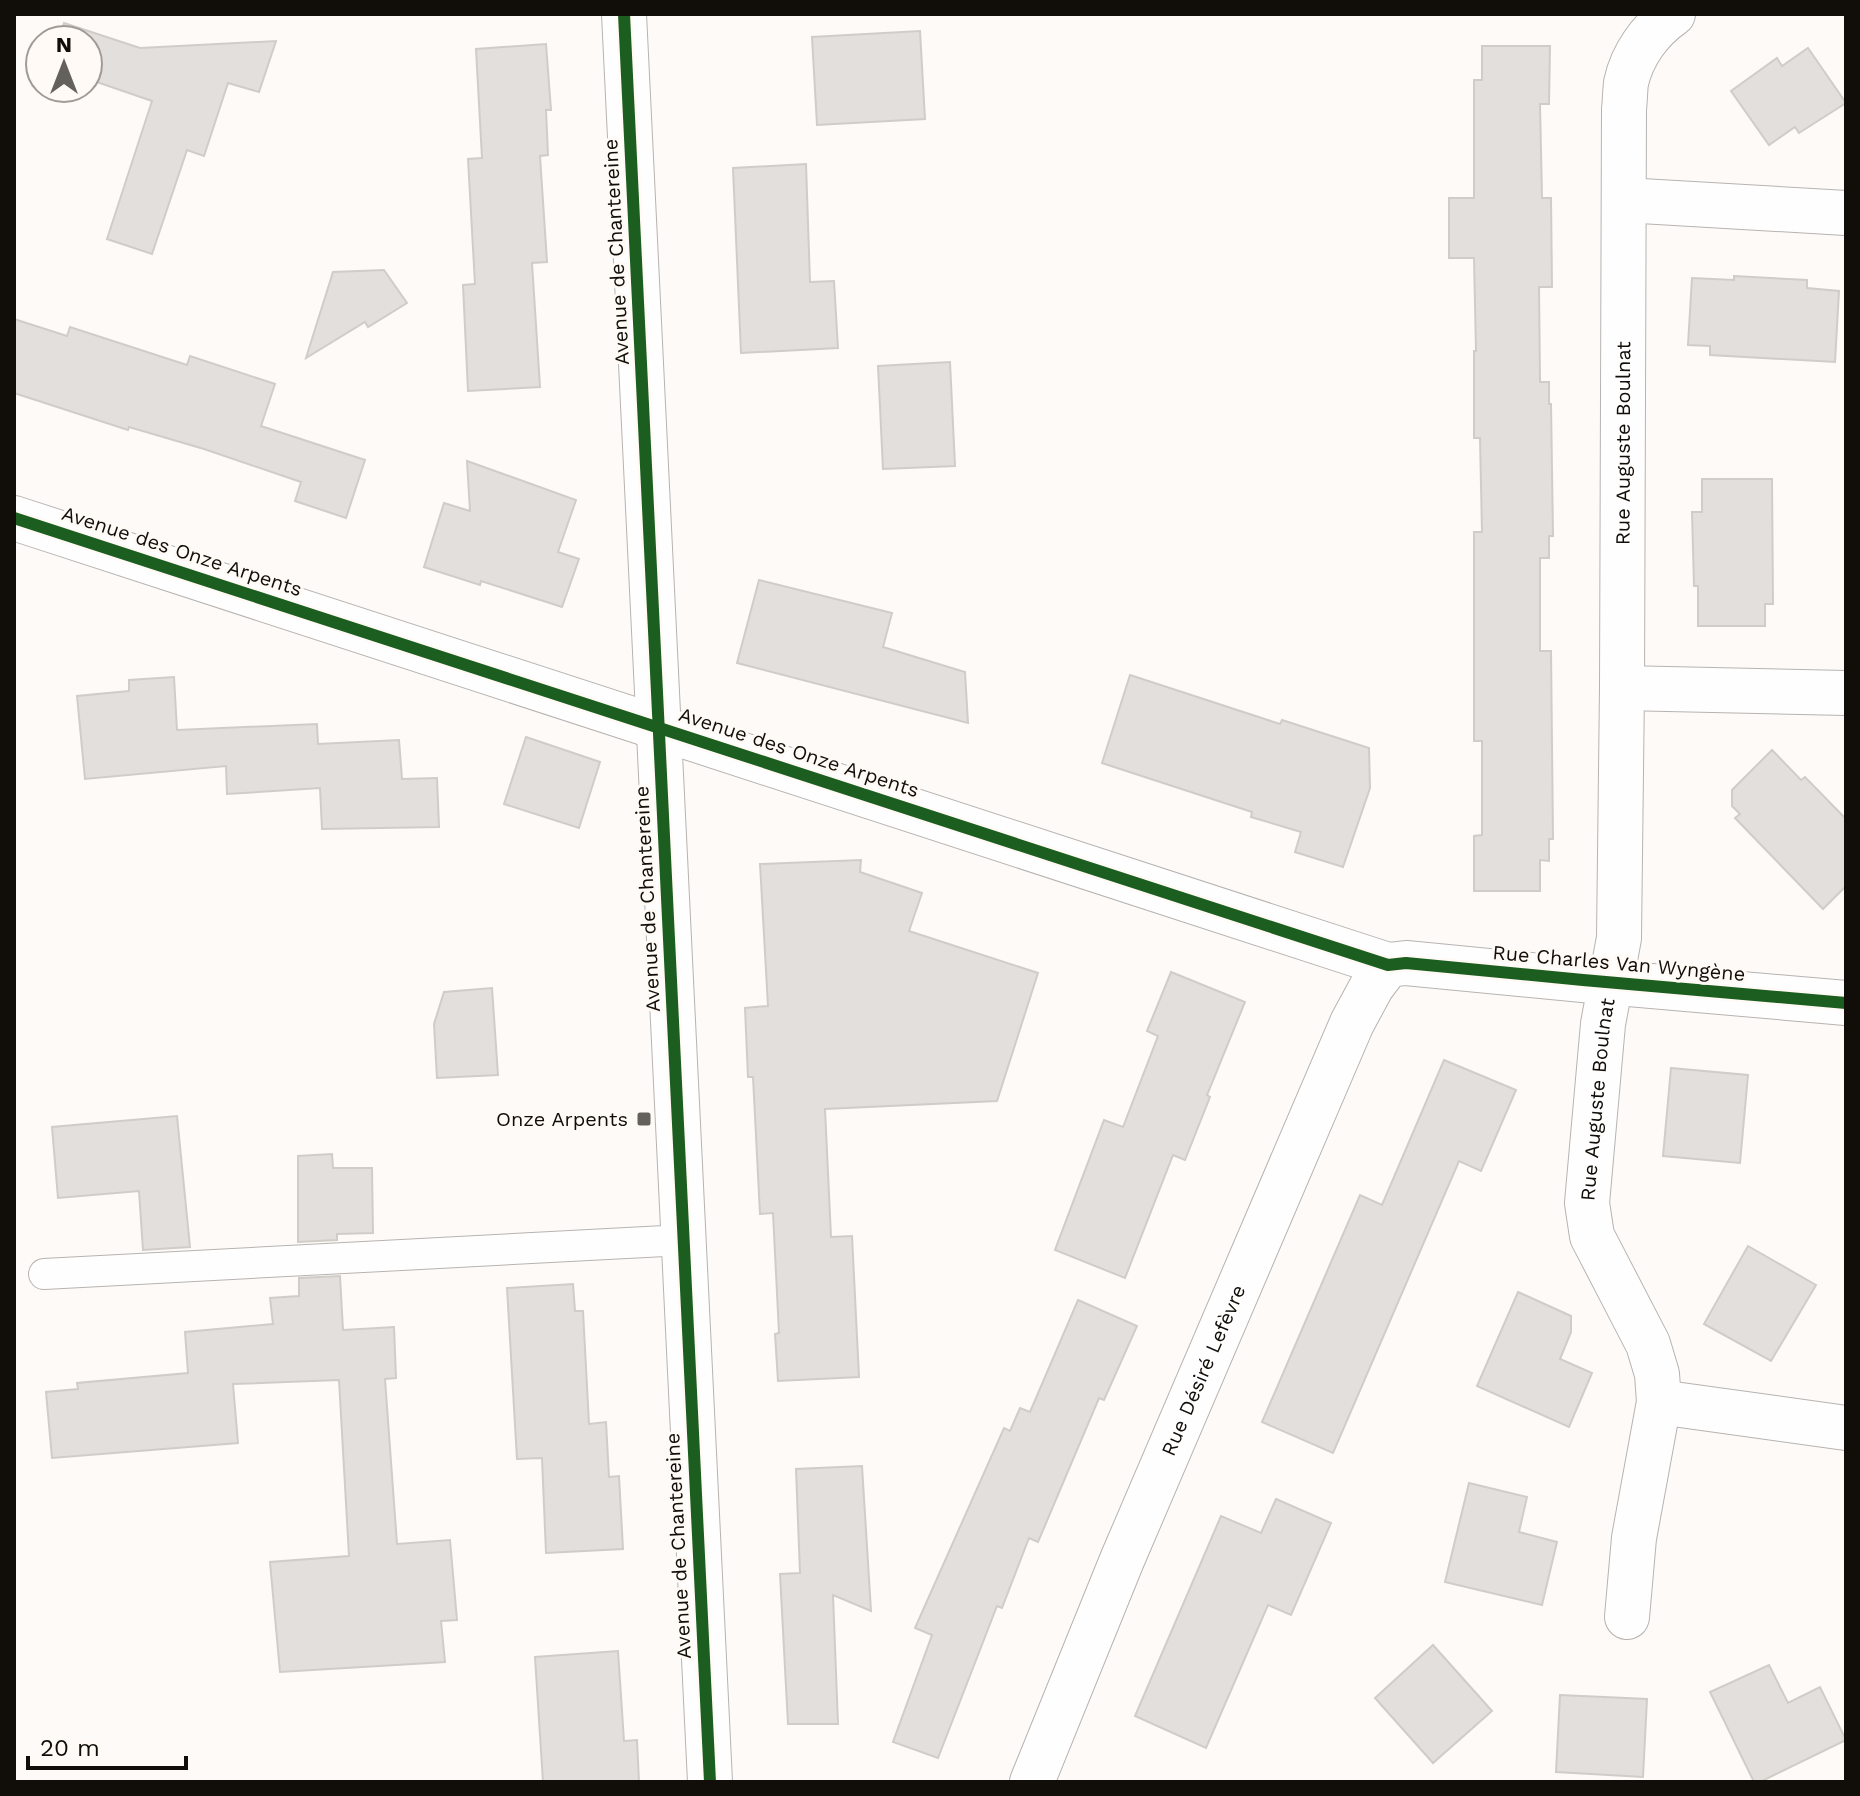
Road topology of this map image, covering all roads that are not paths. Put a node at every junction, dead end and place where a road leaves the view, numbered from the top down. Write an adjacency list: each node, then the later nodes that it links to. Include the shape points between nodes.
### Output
1 (624, 14): 8 (street, Avenue de Chantereine)
2 (1673, 14): 3 (street, Rue Auguste Boulnat, via 1646,38 1626,81)
3 (1624, 200): 4 (street); 6 (street, Rue Auguste Boulnat)
4 (1846, 213)
5 (14, 518): 8 (street, Avenue des Onze Arpents)
6 (1622, 688): 7 (street); 10 (street, Rue Auguste Boulnat, via 1619,938)
7 (1846, 693)
8 (658, 727): 9 (street, Avenue des Onze Arpents); 12 (street, Avenue de Chantereine)
9 (1388, 965): 10 (street, Rue Charles Van Wyngène); 18 (street, Rue Désiré Lefèvre, via 1352,1023)
10 (1611, 982): 11 (street, Rue Charles Van Wyngène); 14 (street, Rue Auguste Boulnat, via 1587,1203 1592,1236 1648,1344)
11 (1846, 1003)
12 (684, 1240): 13 (lane); 17 (street, Avenue de Chantereine)
13 (44, 1274)
14 (1659, 1402): 15 (street); 16 (street, Rue Auguste Boulnat, via 1634,1538)
15 (1846, 1428)
16 (1627, 1617)
17 (710, 1782)
18 (1032, 1782)

